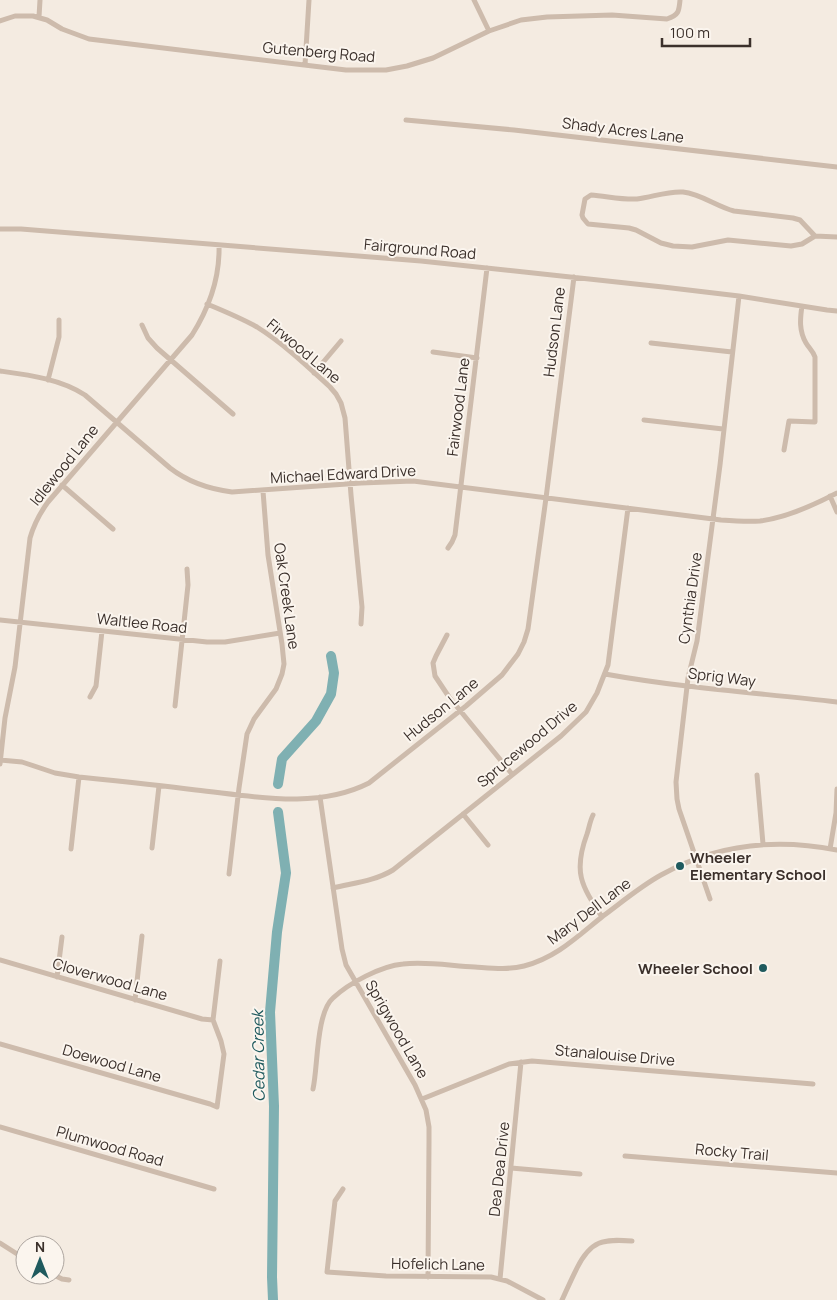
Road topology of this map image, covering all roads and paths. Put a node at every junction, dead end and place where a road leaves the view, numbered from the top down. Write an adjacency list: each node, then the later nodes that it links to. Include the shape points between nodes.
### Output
1 (40, 0): 5 (street)
2 (309, 0): 8 (street)
3 (474, 0): 7 (street)
4 (680, 0): 7 (street, Gutenberg Road, via 678,12 667,19 612,15 547,17 521,20)
5 (39, 17): 6 (street, Gutenberg Road, via 24,15); 8 (street, Gutenberg Road, via 89,40)
6 (0, 21)
7 (489, 31): 8 (street, Gutenberg Road, via 433,58 386,70)
8 (305, 65)
9 (406, 120): 10 (street, Shady Acres Lane)
10 (837, 167)
11 (0, 230): 14 (street, Fairground Road)
12 (815, 236): 12 (street, via 800,220 734,211 683,192 635,199 591,195 585,199 582,215 588,224 629,228 661,243 683,247 728,240 791,246); 13 (street)
13 (837, 237)
14 (220, 245): 15 (street, Fairground Road); 18 (street, Idlewood Lane, via 217,274)
15 (487, 268): 16 (street, Fairground Road); 27 (street, Fairwood Lane)
16 (574, 277): 17 (street, Fairground Road); 43 (street, Hudson Lane)
17 (739, 296): 19 (street, Fairground Road); 26 (street, Cynthia Drive)
18 (207, 304): 28 (street, Idlewood Lane, via 192,335); 30 (street, Firwood Lane, via 259,328)
19 (802, 306): 20 (street, Fairground Road); 36 (street, via 802,335 815,357 815,422 789,421)
20 (837, 311)
21 (59, 320): 31 (street, via 59,337)
22 (142, 325): 28 (street, via 148,338)
23 (341, 341): 30 (street)
24 (651, 344): 26 (street)
25 (433, 352): 27 (street)
26 (732, 352): 35 (street, Cynthia Drive)
27 (477, 358): 39 (street, Fairwood Lane)
28 (170, 359): 32 (street); 34 (street, Idlewood Lane)
29 (0, 371): 31 (street, Michael Edward Drive)
30 (314, 372): 37 (street, Firwood Lane, via 336,394 344,412)
31 (48, 380): 34 (street, Michael Edward Drive, via 75,389)
32 (233, 414)
33 (644, 420): 35 (street)
34 (116, 422): 38 (street, Idlewood Lane); 40 (street, Michael Edward Drive, via 170,468 202,486 232,492)
35 (723, 429): 46 (street, Cynthia Drive)
36 (784, 450)
37 (350, 484): 39 (street, Michael Edward Drive, via 413,481); 40 (street, Michael Edward Drive); 52 (street, Firwood Lane)
38 (62, 485): 47 (street); 51 (street, Idlewood Lane, via 42,510 32,532)
39 (461, 486): 43 (street, Michael Edward Drive); 48 (street, Fairwood Lane, via 454,538)
40 (263, 491): 54 (street, Oak Creek Lane, via 268,555)
41 (837, 493): 42 (street, Michael Edward Drive)
42 (830, 496): 45 (street); 46 (street, Michael Edward Drive, via 771,519)
43 (546, 498): 44 (street, Michael Edward Drive); 62 (street, Hudson Lane, via 524,642 508,669)
44 (628, 508): 46 (street, Michael Edward Drive); 57 (street, Sprucewood Drive)
45 (837, 512)
46 (713, 518): 58 (street, Cynthia Drive)
47 (113, 529)
48 (448, 548)
49 (187, 569): 56 (street)
50 (0, 620): 51 (street, Waltlee Road)
51 (21, 622): 53 (street, Waltlee Road); 63 (street, Idlewood Lane)
52 (361, 624)
53 (102, 631): 56 (street, Waltlee Road); 59 (street, via 96,686)
54 (280, 633): 56 (street, Waltlee Road, via 220,642); 69 (street, Oak Creek Lane, via 282,674 247,734)
55 (447, 635): 62 (street, via 433,663 434,672)
56 (182, 640): 61 (street)
57 (605, 674): 58 (street, Sprig Way); 64 (street, Sprucewood Drive, via 586,712)
58 (688, 686): 60 (street, Sprig Way); 79 (street, Cynthia Drive, via 676,789 679,809)
59 (90, 696)
60 (837, 702)
61 (175, 706)
62 (460, 710): 64 (street); 70 (street, Hudson Lane, via 369,783 354,790)
63 (0, 761): 66 (street, Hudson Lane, via 22,762)
64 (512, 774): 71 (street, Sprucewood Drive)
65 (757, 775): 73 (street)
66 (78, 777): 67 (street, Hudson Lane); 76 (street)
67 (159, 786): 69 (street, Hudson Lane); 75 (street)
68 (837, 789): 77 (street)
69 (238, 794): 70 (street, Hudson Lane, via 294,799); 80 (street, Oak Creek Lane)
70 (320, 797): 81 (street, Sprigwood Lane)
71 (463, 814): 74 (street); 81 (street, Sprucewood Drive, via 387,874)
72 (593, 815): 83 (street, via 581,851 580,869 583,885)
73 (763, 844): 77 (street, Mary Dell Lane, via 802,844); 79 (street, Mary Dell Lane)
74 (488, 845)
75 (152, 848)
76 (71, 849)
77 (830, 849): 78 (street, Mary Dell Lane)
78 (837, 850)
79 (697, 859): 82 (street, Cynthia Drive); 83 (street, Mary Dell Lane, via 655,878)
80 (229, 874)
81 (333, 888): 89 (street, Sprigwood Lane, via 343,954)
82 (710, 898)
83 (602, 917): 89 (street, Mary Dell Lane, via 560,951 525,966 504,969 401,964 373,973)
84 (142, 936): 90 (street)
85 (62, 937): 88 (street)
86 (0, 960): 88 (street, Cloverwood Lane)
87 (220, 961): 91 (street)
88 (57, 977): 90 (street, Cloverwood Lane)
89 (356, 983): 95 (street, Mary Dell Lane, via 333,998 326,1007); 96 (street, Sprigwood Lane)
90 (135, 1000): 91 (street, Cloverwood Lane)
91 (213, 1020): 92 (street, Doewood Lane, via 224,1054 217,1108)
92 (0, 1044)
93 (521, 1062): 94 (street, Stanalouise Drive); 96 (street, Stanalouise Drive); 99 (street, Dea Dea Drive)
94 (813, 1084)
95 (313, 1089)
96 (422, 1099): 107 (street, Sprigwood Lane, via 429,1126)
97 (0, 1127): 102 (street, Plumwood Road)
98 (625, 1156): 100 (street, Rocky Trail)
99 (511, 1168): 101 (street); 109 (street, Dea Dea Drive)
100 (837, 1173)
101 (580, 1174)
102 (214, 1189)
103 (343, 1189): 107 (street, Hofelich Lane, via 335,1201 327,1272)
104 (632, 1241): 112 (street, via 609,1240 589,1249)
105 (0, 1243): 106 (street)
106 (15, 1253)
107 (428, 1276): 109 (street, Hofelich Lane)
108 (65, 1279): 110 (street)
109 (500, 1279): 111 (street, Hofelich Lane)
110 (69, 1280)
111 (543, 1300)
112 (562, 1300)

